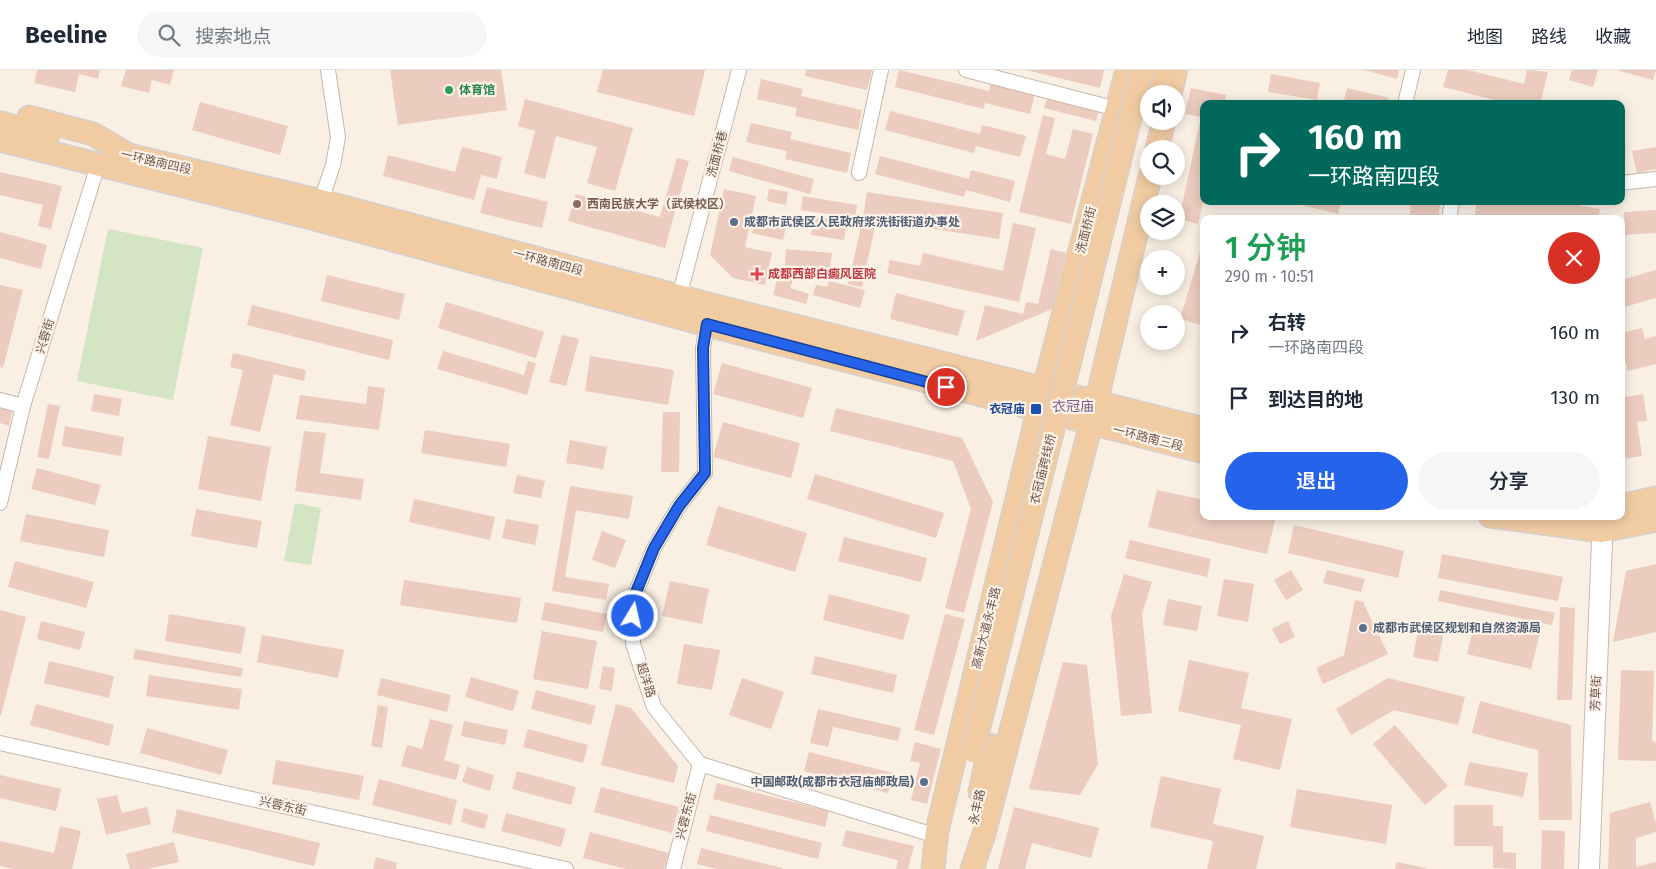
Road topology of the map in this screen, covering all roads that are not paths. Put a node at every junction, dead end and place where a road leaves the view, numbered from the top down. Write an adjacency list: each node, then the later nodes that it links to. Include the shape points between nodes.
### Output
1 (328, 70): 26 (street, via 338,137)
2 (739, 70): 27 (street, 洗面桥巷)
3 (881, 70): 22 (street)
4 (966, 70): 10 (street)
5 (1127, 70): 15 (main road, 洗面桥街)
6 (1142, 70): 44 (main road, 衣冠庙跨线桥, bridge)
7 (1157, 70): 11 (main road)
8 (1176, 70): 12 (main road)
9 (1413, 70): 13 (street)
10 (1007, 75): 15 (street)
11 (1153, 85)
12 (1172, 85)
13 (1406, 100)
14 (0, 109): 20 (main road, via 92,134)
15 (1117, 109): 29 (main road, 洗面桥街)
16 (0, 123): 20 (main road, 一环路南四段)
17 (1142, 130): 44 (main road, 衣冠庙跨线桥)
18 (0, 140): 20 (main road, 一环路南四段)
19 (0, 153): 21 (main road, via 50,165)
20 (133, 165): 21 (main road); 26 (main road, 一环路南四段); 28 (main road, 一环路南四段)
21 (96, 171): 32 (street, 兴蓉街)
22 (858, 173)
23 (1656, 179): 24 (street)
24 (1625, 183)
25 (1148, 185): 31 (main road)
26 (321, 200): 27 (main road, 一环路南四段)
27 (679, 297): 29 (main road, 一环路南四段)
28 (707, 324): 33 (main road, 一环路南四段); 45 (street, 超洋路, via 703,348 705,473 679,506 654,548 632,602 634,644 654,707)
29 (1046, 389): 31 (main road, 一环路南四段); 33 (main road, 高新大道永丰路)
30 (0, 400): 32 (street)
31 (1096, 402): 34 (main road); 35 (main road, 一环路南三段)
32 (23, 406): 38 (street, 兴蓉街)
33 (1038, 411): 34 (main road, 一环路南四段); 46 (main road, 高新大道永丰路)
34 (1091, 424): 36 (main road, 一环路南三段); 52 (main road, via 984,834)
35 (1200, 428)
36 (1200, 451)
37 (1656, 498): 39 (main road)
38 (0, 503)
39 (1625, 505)
40 (1546, 520): 42 (main road)
41 (1656, 520): 42 (main road)
42 (1602, 524): 53 (street, 芳草街)
43 (0, 742): 47 (street, 兴蓉东街)
44 (981, 748): 50 (main road, 永丰路); 51 (main road, 永丰路)
45 (700, 764): 46 (street); 48 (street, 兴蓉东街)
46 (936, 836): 49 (main road, 高新大道永丰路)
47 (566, 869)
48 (672, 869)
49 (933, 869)
50 (941, 869)
51 (964, 869)
52 (972, 869)
53 (1590, 869)

